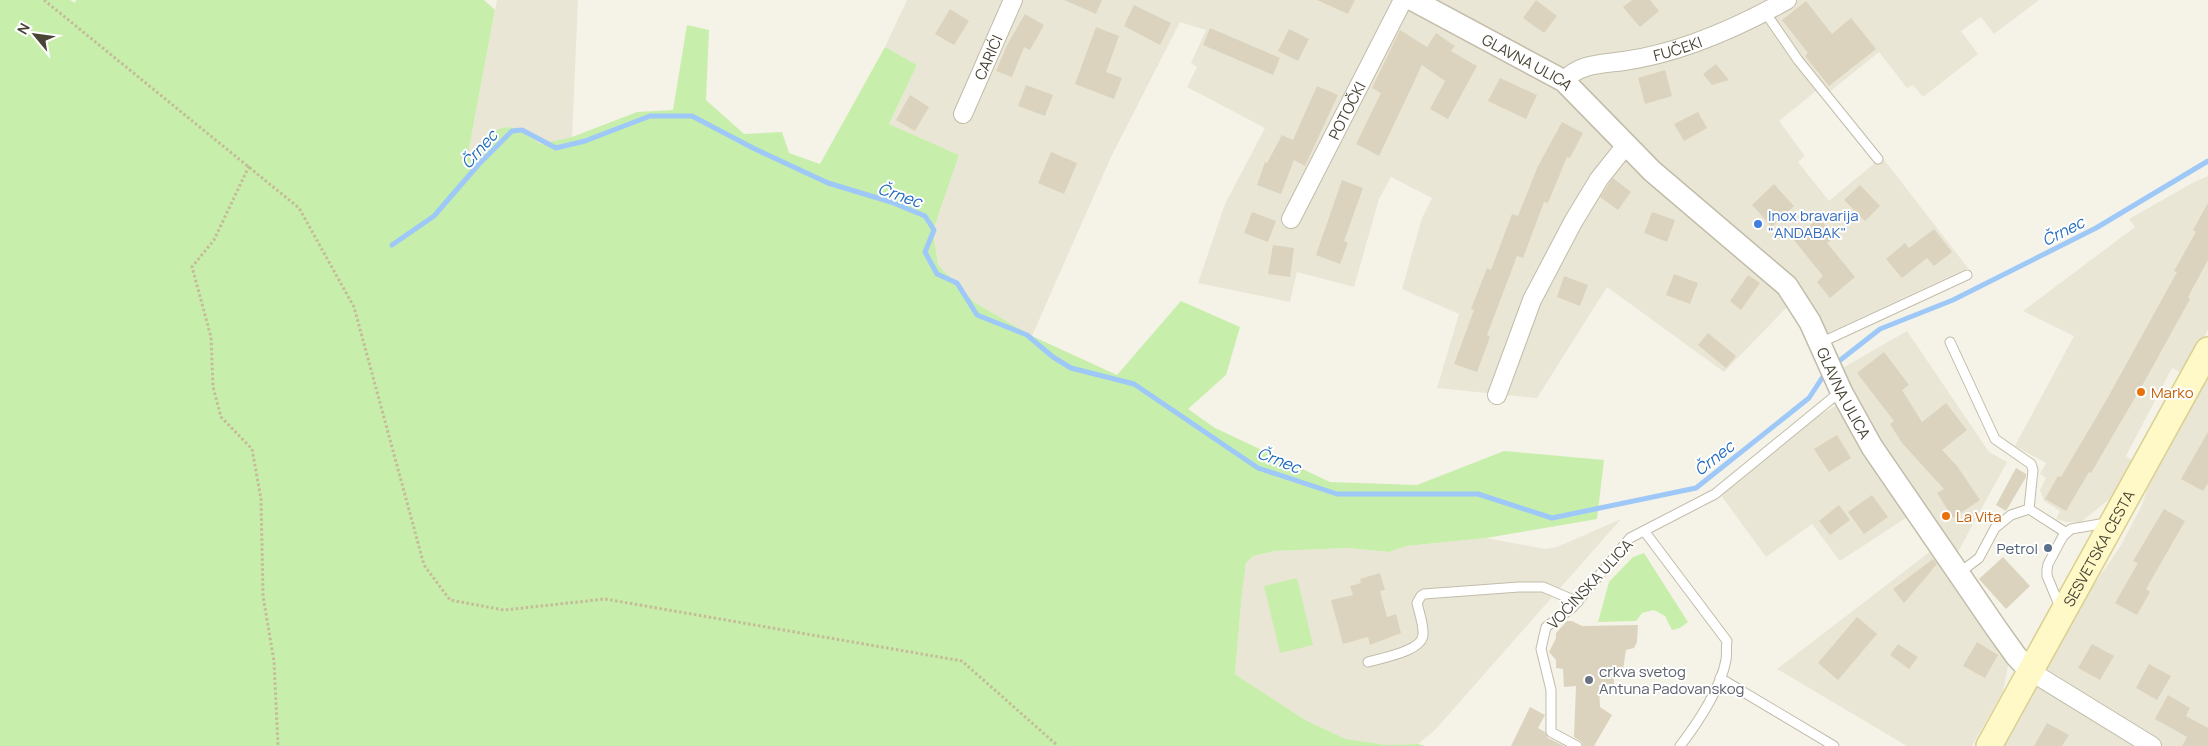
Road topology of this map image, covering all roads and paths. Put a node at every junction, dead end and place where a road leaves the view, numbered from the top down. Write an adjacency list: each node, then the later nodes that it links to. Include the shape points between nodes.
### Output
1 (44, 0): 11 (path)
2 (1013, 0): 8 (street, CARIĆI)
3 (1403, 0): 12 (street, POTOČKI)
4 (1413, 0): 7 (street, GLAVNA ULICA)
5 (1787, 0): 6 (street, FUČEKI)
6 (1765, 12): 7 (street, FUČEKI, via 1704,39 1645,58 1586,66); 10 (lane, via 1798,60)
7 (1564, 81): 9 (street, GLAVNA ULICA)
8 (963, 114)
9 (1626, 145): 16 (street, GLAVNA ULICA, via 1787,286 1802,307); 17 (street, via 1599,179 1532,300)
10 (1878, 159)
11 (249, 166): 28 (path, via 214,240 192,267 210,337 213,387 221,417 252,449 261,499 263,596 274,661); 29 (path, via 299,208 354,307 424,565 450,600 504,610 605,598 962,661)
12 (1291, 220)
13 (1967, 275): 16 (lane, VOĆINSKA ULICA)
14 (1950, 342): 18 (lane, via 1995,439 2031,464)
15 (2208, 350): 19 (main road, SESVETSKA CESTA)
16 (1830, 367): 20 (lane, VOĆINSKA ULICA, via 1715,494); 22 (street, GLAVNA ULICA, via 1872,447)
17 (1497, 396)
18 (2029, 509): 21 (lane); 22 (lane, via 2011,515 1995,528 1979,558)
19 (2115, 518): 21 (lane, via 2096,526); 24 (main road, SESVETSKA CESTA)
20 (1645, 532): 23 (lane, VOĆINSKA ULICA, via 1630,538); 27 (lane, VOĆINSKA ULICA, via 1727,641 1726,660)
21 (2065, 532): 24 (lane, via 2047,570)
22 (1958, 573): 26 (street, GLAVNA ULICA)
23 (1578, 602): 25 (lane, via 1543,587 1424,594 1417,603 1424,634 1420,642 1414,648); 30 (lane, VOĆINSKA ULICA, via 1546,627 1541,650 1551,690 1551,732)
24 (2062, 615): 26 (main road, SESVETSKA CESTA)
25 (1368, 662)
26 (2030, 671): 33 (main road, SESVETSKA CESTA); 34 (street)
27 (1720, 678): 31 (lane, VOĆINSKA ULICA, via 1699,722); 32 (lane)
28 (278, 746)
29 (1058, 746)
30 (1578, 746)
31 (1680, 746)
32 (1834, 746)
33 (1989, 746)
34 (2152, 746)

